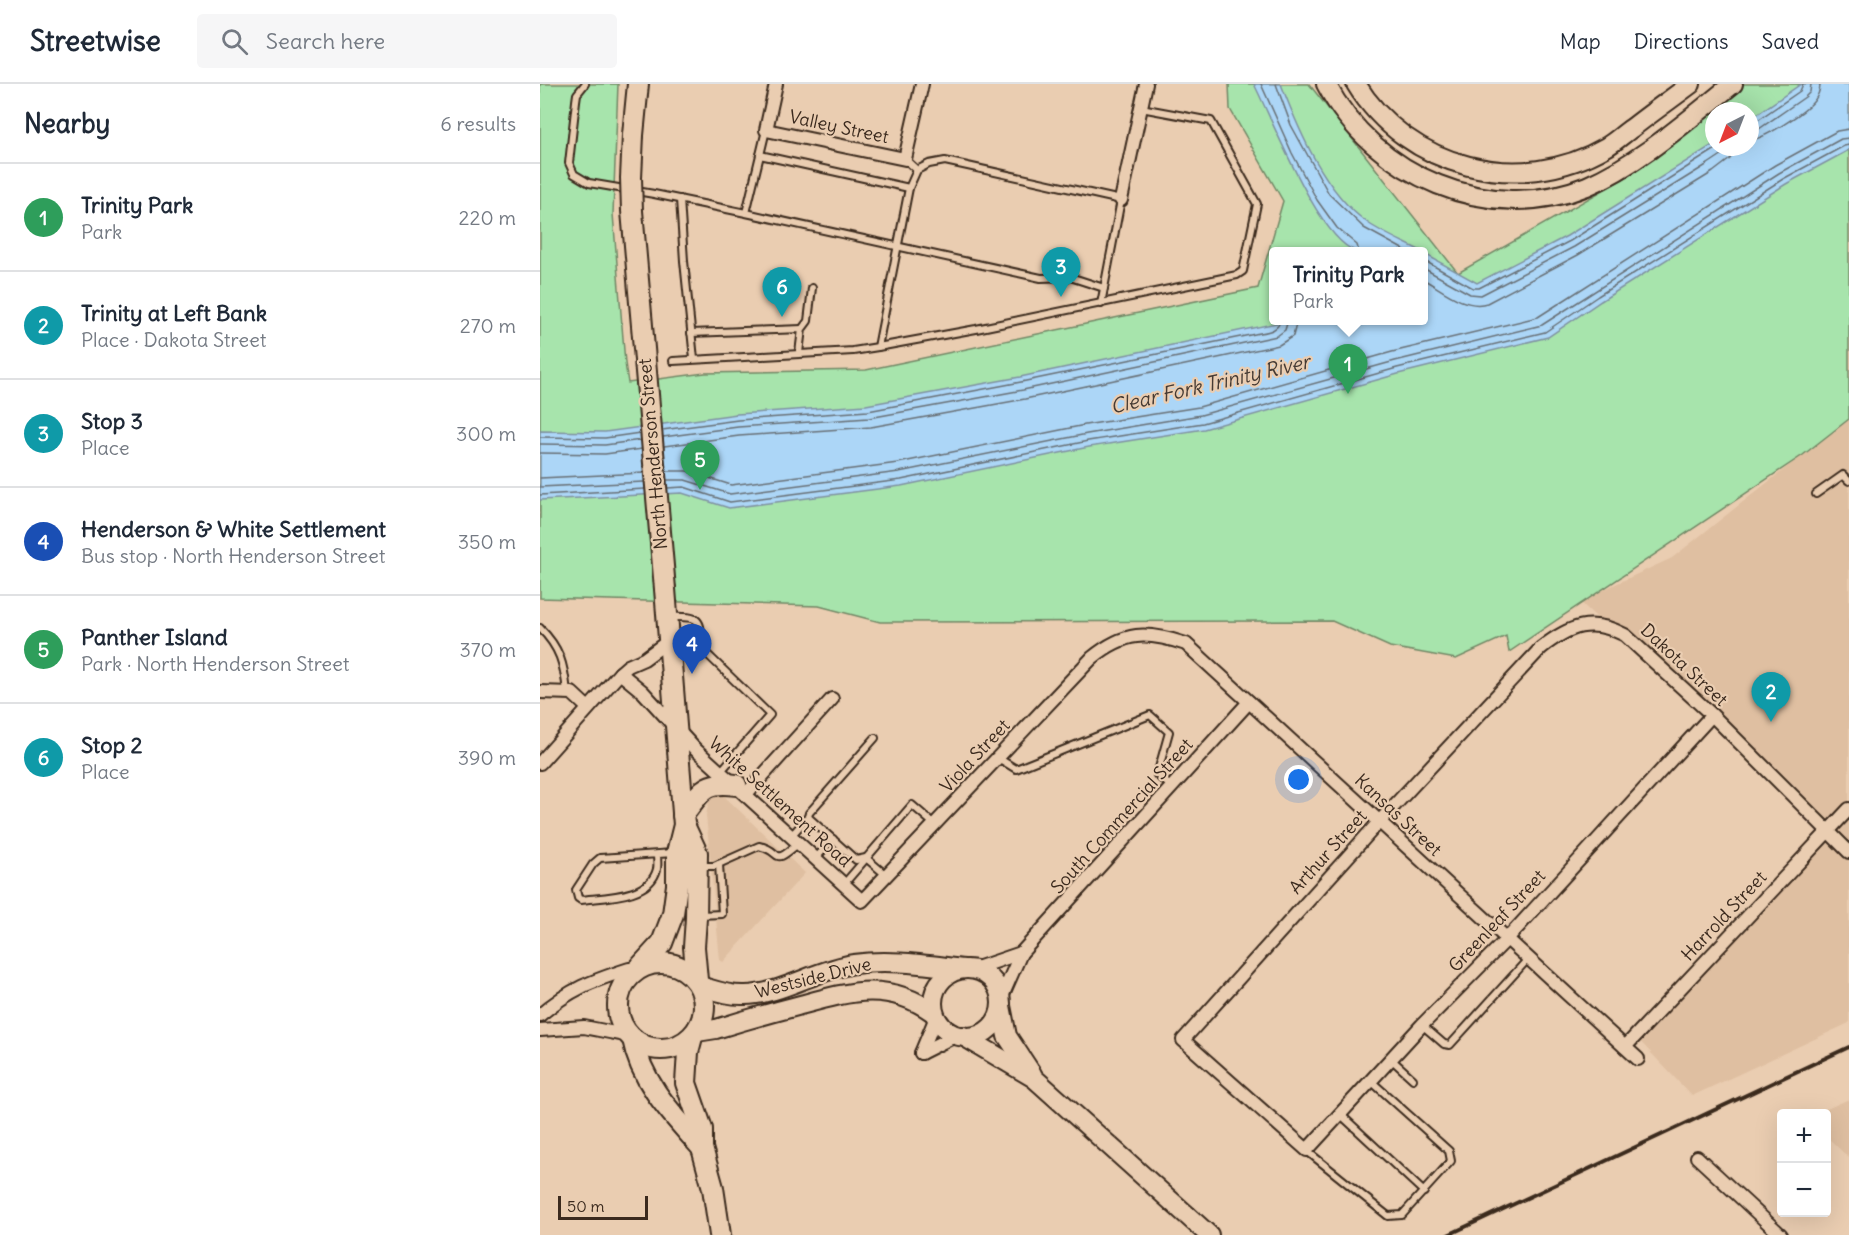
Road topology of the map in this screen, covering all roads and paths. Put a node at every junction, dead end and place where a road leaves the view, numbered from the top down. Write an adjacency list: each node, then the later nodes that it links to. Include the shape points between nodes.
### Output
1 (585, 84): 16 (lane, via 577,94 573,118 569,163 574,174 596,185)
2 (638, 84): 31 (main road, North Henderson Street, bridge, via 632,212)
3 (776, 84): 11 (street)
4 (922, 84): 13 (street)
5 (1146, 84): 10 (street)
6 (1326, 84): 9 (main road, via 1356,129 1408,170 1459,192 1510,200 1556,196 1612,174)
7 (1356, 84): 8 (main road, via 1393,128 1423,149 1476,169 1530,172 1559,166 1605,147)
8 (1691, 84)
9 (1730, 85)
10 (1141, 108): 17 (street); 22 (lane, via 1211,122 1257,204 1243,271 1237,275)
11 (766, 130): 12 (lane); 13 (street, Valley Street)
12 (760, 155): 15 (lane); 18 (lane)
13 (905, 159): 14 (lane)
14 (917, 170): 15 (lane); 17 (lane, via 945,161)
15 (909, 188): 19 (lane)
16 (680, 199): 18 (lane); 24 (lane)
17 (1121, 200): 21 (lane)
18 (746, 213): 19 (lane)
19 (897, 246): 21 (lane, via 1041,278 1070,277); 25 (lane)
20 (812, 288): 23 (lane, via 808,321)
21 (1104, 288): 22 (lane)
22 (1101, 304): 25 (lane)
23 (802, 328): 24 (lane); 26 (lane)
24 (692, 333): 27 (lane)
25 (878, 347): 26 (lane)
26 (799, 353): 27 (lane)
27 (694, 359): 28 (lane)
28 (673, 361)
29 (1849, 481): 30 (lane, via 1843,475)
30 (1816, 494)
31 (666, 617): 35 (main road, North Henderson Street); 36 (lane, via 692,616 698,620)
32 (1586, 624): 43 (street, Dakota Street, via 1613,628 1625,635); 54 (street, Arthur Street, via 1541,648)
33 (540, 628): 39 (lane, via 559,651)
34 (1117, 641): 41 (street, Kansas Street, via 1130,636 1160,636 1185,644); 46 (street, Viola Street, via 1092,657)
35 (668, 647): 36 (lane); 37 (street); 44 (main road, North Henderson Street)
36 (701, 650): 48 (lane, via 770,715)
37 (620, 673): 42 (street); 44 (street, White Settlement Road)
38 (540, 692): 39 (street)
39 (567, 692): 42 (street)
40 (832, 699): 50 (street)
41 (1248, 702): 49 (street, South Commercial Street); 54 (street, Kansas Street)
42 (588, 708): 47 (street)
43 (1712, 715): 56 (street, Dakota Street); 69 (street, Greenleaf Street)
44 (676, 727): 48 (street, White Settlement Road); 53 (main road, North Henderson Street)
45 (875, 738): 52 (lane)
46 (998, 758): 49 (lane, via 1016,769 1150,715 1169,732 1157,775); 55 (street, Viola Street)
47 (540, 763)
48 (721, 771): 50 (street, White Settlement Road)
49 (1172, 788): 70 (street, South Commercial Street)
50 (741, 790): 53 (main road, via 722,783 709,786); 57 (street, White Settlement Road)
51 (1849, 809): 56 (street, Harrold Street)
52 (808, 817): 57 (lane); 58 (lane)
53 (683, 820): 60 (main road, North Henderson Street); 64 (main road, North Henderson Street, via 697,853)
54 (1379, 822): 69 (street, Kansas Street); 91 (street, Arthur Street, via 1183,1040)
55 (935, 825): 62 (lane, via 912,805); 65 (street, Viola Street)
56 (1828, 832): 59 (street, Dakota Street); 83 (street, Harrold Street)
57 (795, 839): 61 (street, White Settlement Road); 63 (lane, via 783,856 759,846)
58 (833, 839): 61 (lane); 62 (lane, via 856,860)
59 (1849, 852)
60 (667, 854): 60 (lane, via 600,858 576,890 578,898 638,892); 72 (main road, North Henderson Street, via 677,885 673,914 662,943)
61 (816, 858): 66 (street, White Settlement Road)
62 (866, 858): 65 (lane); 66 (lane)
63 (719, 864): 64 (lane); 68 (lane, via 722,914)
64 (698, 866): 68 (main road, North Henderson Street)
65 (886, 876): 67 (street, Viola Street)
66 (844, 884): 67 (street, White Settlement Road)
67 (862, 901)
68 (696, 915): 74 (main road, North Henderson Street, via 694,947)
69 (1506, 940): 71 (street, Kansas Street); 78 (street, Greenleaf Street)
70 (1021, 953): 73 (street, South Commercial Street); 75 (street, South Commercial Street)
71 (1528, 959): 78 (lane, via 1450,1045); 83 (street, Kansas Street)
72 (639, 968): 74 (main road, via 654,963 672,964); 76 (street, via 587,983); 82 (main road, via 619,994 621,1024)
73 (969, 969): 74 (main road, Westside Drive, via 884,961 852,964 754,995 737,995); 75 (main road, via 992,980); 77 (main road, via 946,976 938,984 934,994)
74 (699, 983): 80 (main road, via 704,1013)
75 (1000, 1004): 81 (main road, via 994,1023 987,1030); 86 (main road, via 1007,1036)
76 (540, 1015)
77 (935, 1015): 80 (main road, Westside Drive, via 912,999 892,993 857,991); 81 (main road, via 949,1032); 81 (street, via 921,1053)
78 (1422, 1025): 84 (street, Greenleaf Street)
79 (540, 1030): 82 (street, via 584,1027)
80 (695, 1035): 82 (main road, via 681,1045 660,1050); 90 (main road, via 688,1052 686,1083 702,1129)
81 (960, 1036): 86 (main road)
82 (632, 1038): 90 (main road, via 650,1084)
83 (1625, 1047): 85 (street, Kansas Street)
84 (1391, 1059): 87 (lane); 88 (street, Greenleaf Street)
85 (1638, 1059)
86 (1034, 1078): 95 (main road)
87 (1413, 1079)
88 (1371, 1081): 89 (street, Greenleaf Street); 93 (lane, via 1449,1151 1451,1161)
89 (1340, 1114): 91 (street, Greenleaf Street); 93 (lane)
90 (702, 1148): 94 (main road)
91 (1307, 1150): 93 (lane, via 1388,1216 1402,1215)
92 (1697, 1158): 96 (street)
93 (1424, 1192)
94 (720, 1235)
95 (1209, 1235)
96 (1781, 1235)

